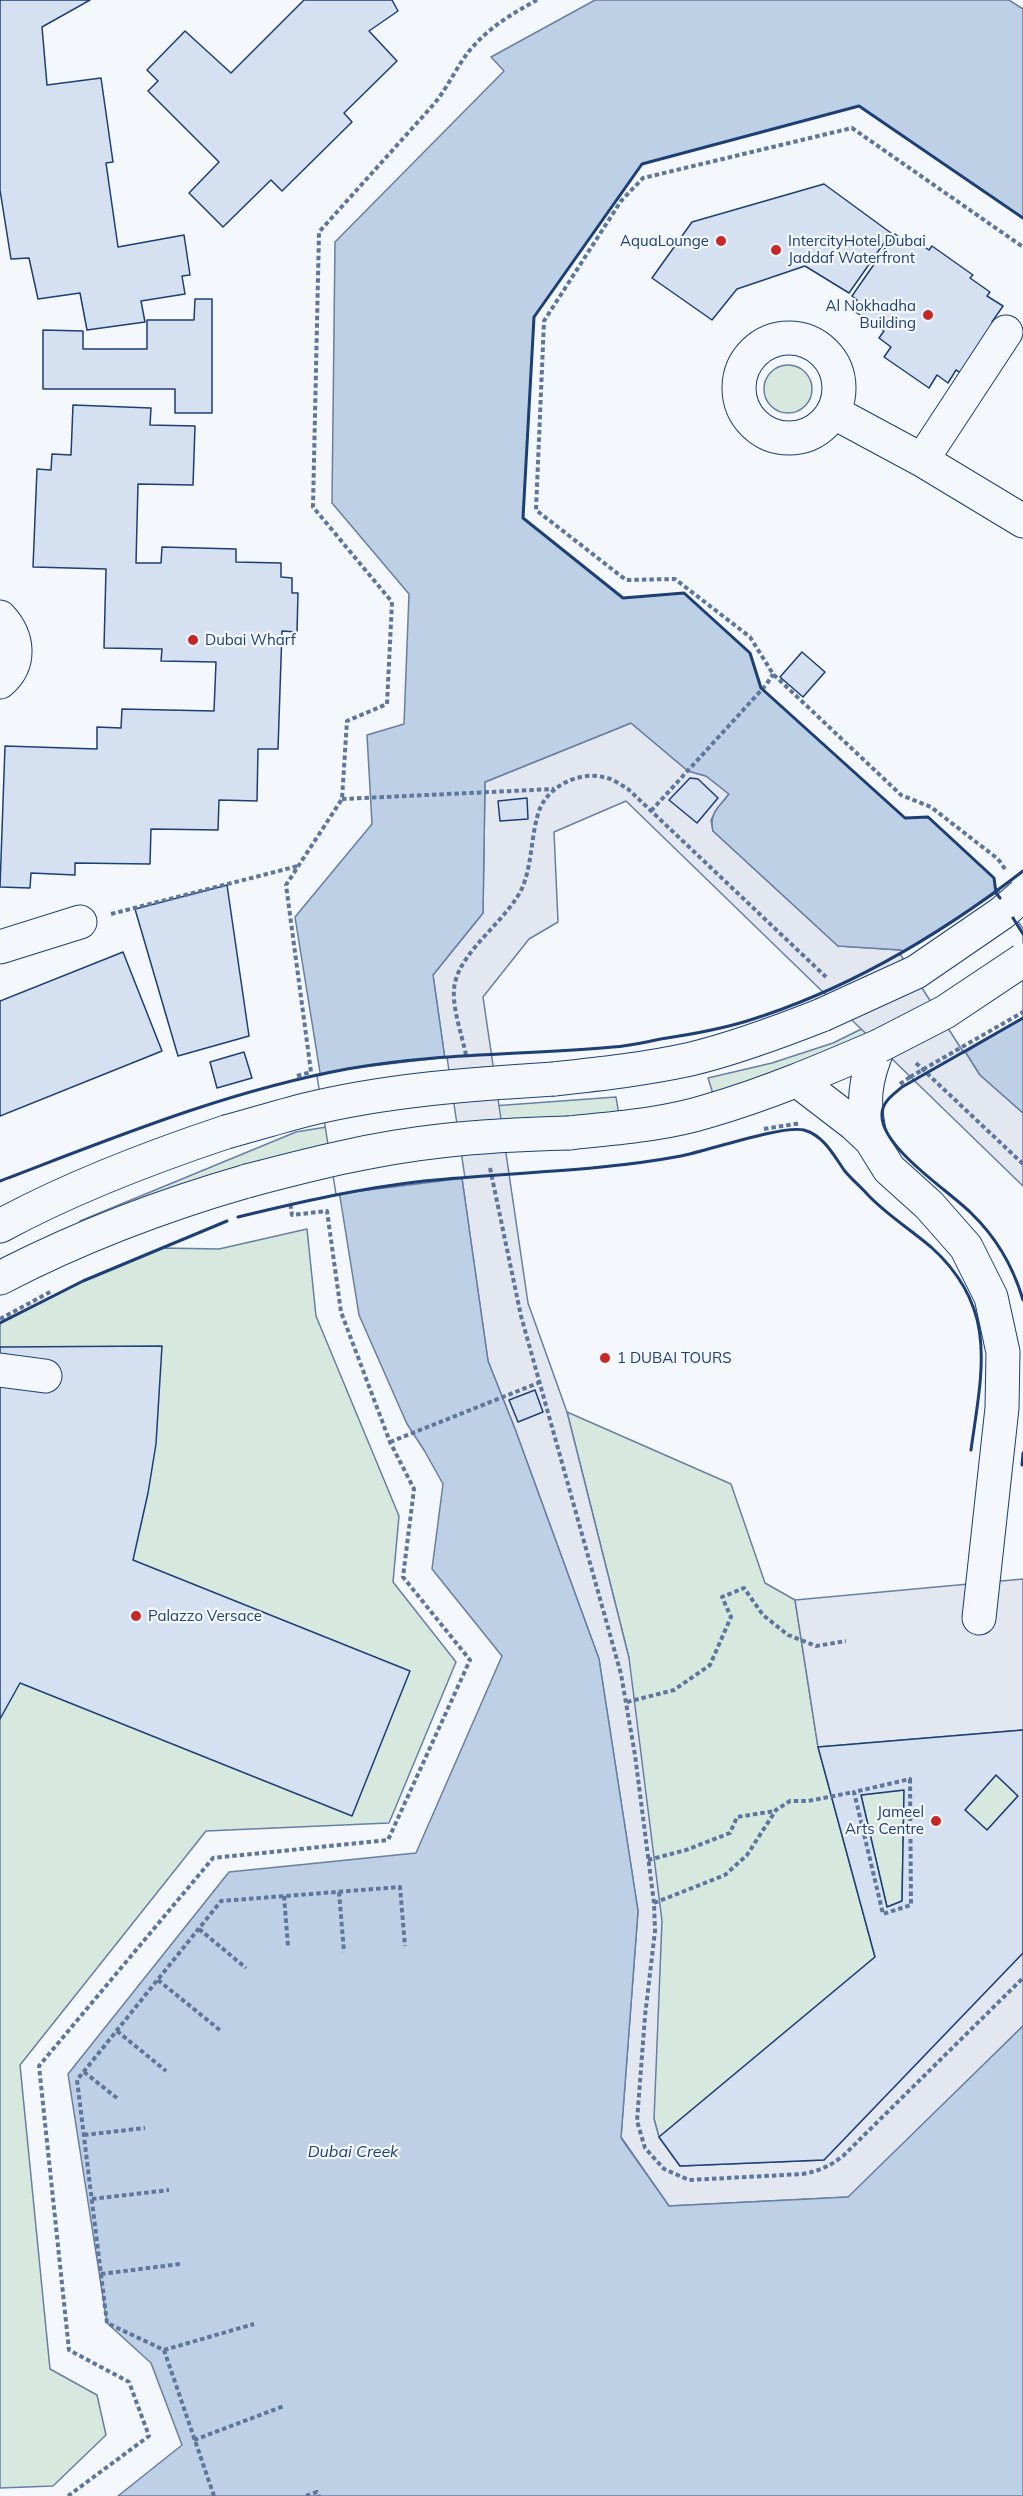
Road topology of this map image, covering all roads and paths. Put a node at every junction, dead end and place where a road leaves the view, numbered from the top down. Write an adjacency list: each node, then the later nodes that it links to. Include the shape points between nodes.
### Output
1 (537, 0): 11 (path, via 484,34 434,104 319,232 313,507 392,602 387,704 347,721)
2 (1023, 247): 8 (path, via 852,128 643,178 615,210 544,321 536,510 626,580 675,579 750,637)
3 (1006, 332): 5 (street)
4 (833, 412): 5 (street)
5 (922, 460): 6 (street)
6 (1023, 521)
7 (0, 617): 9 (street, via 11,630 16,645 14,661)
8 (773, 674): 12 (path); 14 (path, via 901,795 931,807 998,859)
9 (0, 681)
10 (554, 789): 11 (path); 12 (path, via 577,777 604,777 628,789); 22 (path, via 538,812 522,887 459,970 454,983)
11 (342, 799): 13 (path)
12 (651, 811): 18 (path)
13 (299, 866): 15 (path); 23 (path, via 286,885 311,1072)
14 (1016, 886): 32 (street, bridge, via 1002,913 916,972 822,1016 758,1040 624,1072 471,1084 306,1110 156,1156)
15 (80, 922): 16 (street)
16 (0, 947)
17 (1023, 960): 20 (street, bridge, via 945,1011)
18 (832, 983)
19 (1023, 1012): 25 (path, bridge)
20 (879, 1046): 24 (street); 28 (street, via 865,1092 865,1117)
21 (910, 1057): 29 (path)
22 (468, 1065)
23 (291, 1078)
24 (798, 1081): 28 (street); 33 (street, bridge, via 706,1112 638,1125 439,1141 321,1162 182,1200 119,1222)
25 (896, 1087)
26 (808, 1122): 27 (path)
27 (756, 1131)
28 (871, 1140): 40 (street, via 889,1169 929,1205 966,1247 991,1297 1003,1352 1002,1408)
29 (1023, 1164)
30 (490, 1167): 38 (path, via 520,1316)
31 (288, 1191): 39 (path, via 292,1215 327,1211 341,1312)
32 (0, 1226)
33 (0, 1278)
34 (57, 1288): 35 (path)
35 (0, 1319)
36 (0, 1370): 37 (street)
37 (45, 1376)
38 (538, 1383): 39 (path); 42 (path)
39 (390, 1442): 71 (path, via 414,1489 404,1577 470,1660 388,1840 213,1858 39,2066 69,2350 129,2382 149,2436)
40 (979, 1618)
41 (846, 1641): 42 (path, via 816,1646 788,1635 763,1615 744,1588 722,1597 731,1617 710,1665 674,1690)
42 (627, 1702): 45 (path)
43 (854, 1792): 43 (path, via 883,1914 911,1905 910,1779); 44 (path, via 790,1801)
44 (776, 1810): 45 (path, via 737,1817 730,1833 686,1851); 48 (path, via 747,1855 725,1875)
45 (648, 1860): 48 (path)
46 (339, 1892): 47 (path); 51 (path, via 400,1887); 52 (path)
47 (284, 1896): 49 (path, via 221,1901); 50 (path)
48 (654, 1903): 54 (path, via 655,1931 637,2121 645,2148 664,2169 689,2180 803,2174 831,2165)
49 (199, 1929): 53 (path); 55 (path)
50 (288, 1946)
51 (405, 1946)
52 (344, 1952)
53 (246, 1968)
54 (1023, 1978)
55 (158, 1980): 56 (path); 57 (path)
56 (117, 2031): 58 (path); 59 (path)
57 (221, 2031)
58 (166, 2071)
59 (84, 2072): 60 (path); 62 (path, via 77,2080)
60 (117, 2098)
61 (145, 2128): 62 (path)
62 (84, 2136): 64 (path)
63 (169, 2190): 64 (path)
64 (92, 2199): 66 (path)
65 (180, 2264): 66 (path)
66 (101, 2274): 68 (path, via 107,2323)
67 (254, 2324): 68 (path)
68 (164, 2350): 70 (path)
69 (284, 2406): 70 (path)
70 (194, 2440): 72 (path)
71 (68, 2496)
72 (214, 2496)
73 (306, 2496): 74 (path, via 317,2492)
74 (319, 2496)

